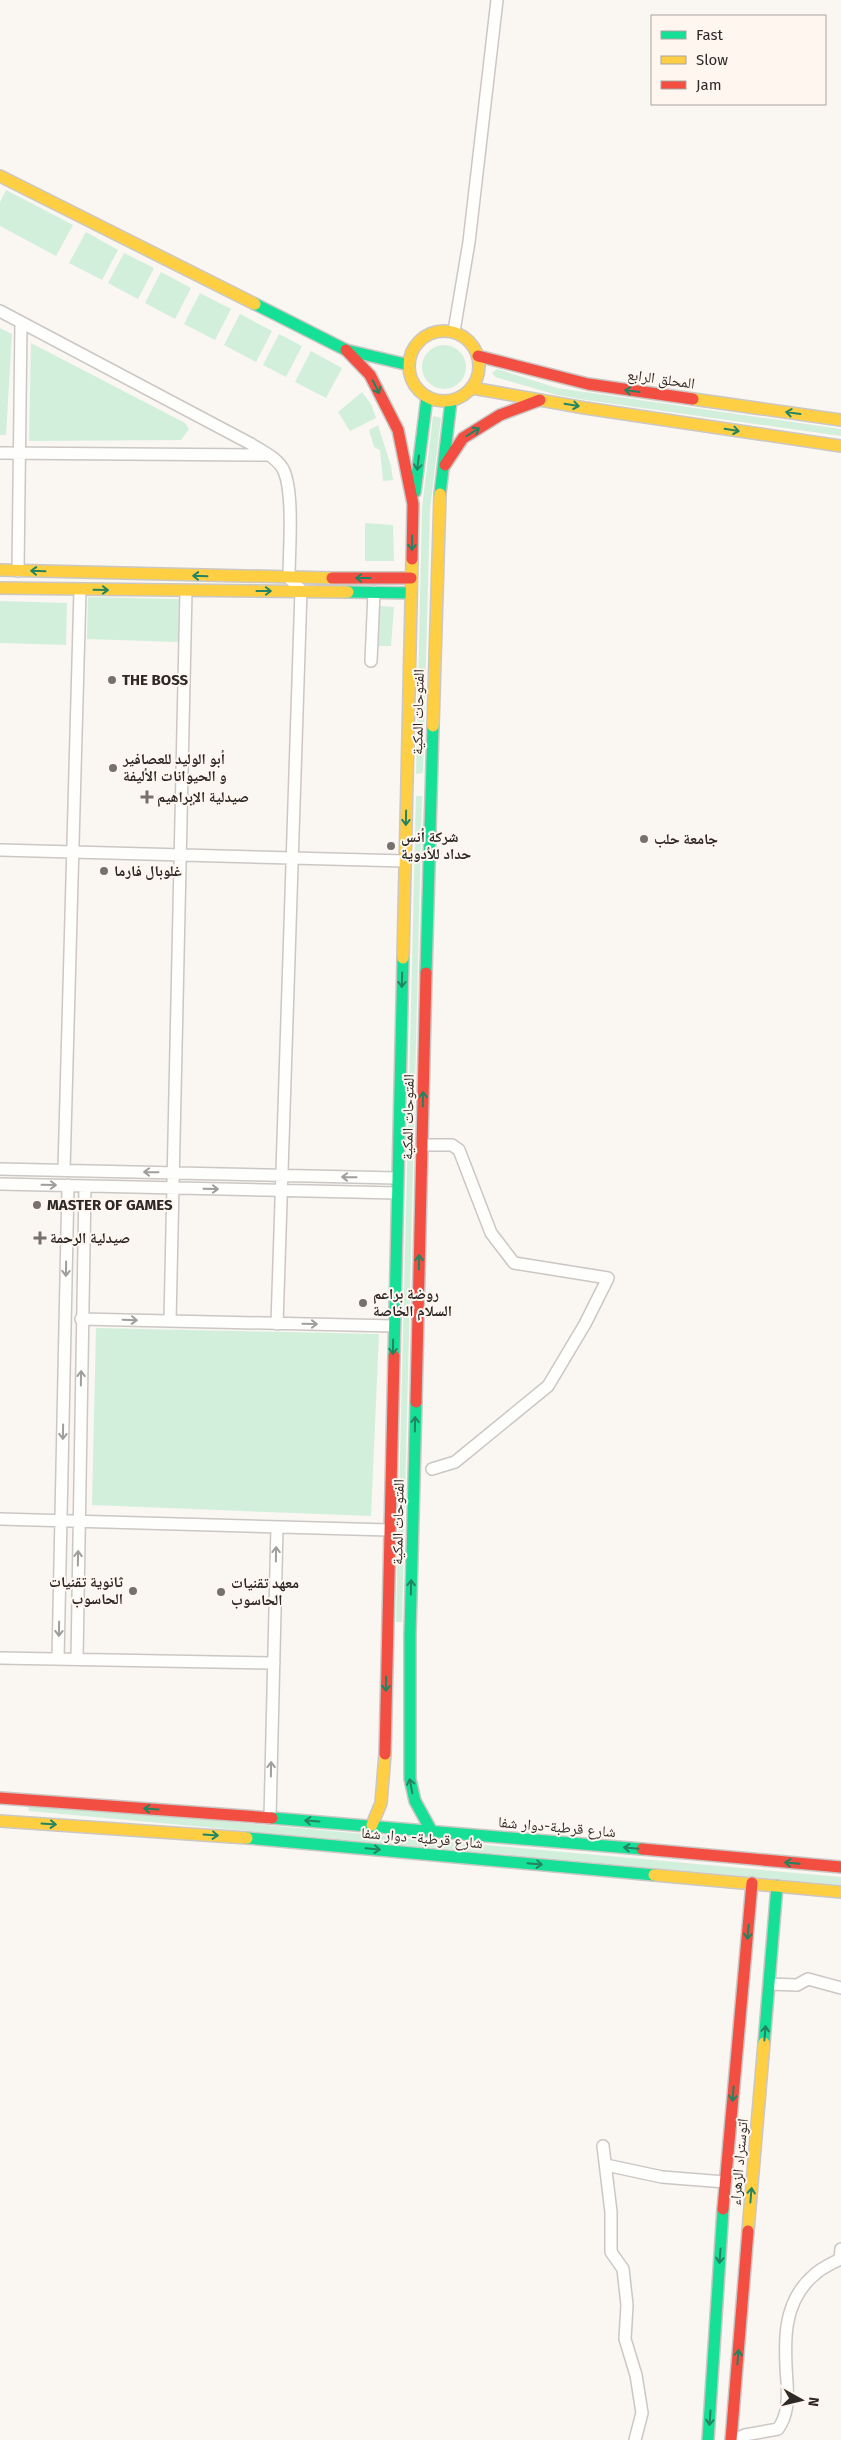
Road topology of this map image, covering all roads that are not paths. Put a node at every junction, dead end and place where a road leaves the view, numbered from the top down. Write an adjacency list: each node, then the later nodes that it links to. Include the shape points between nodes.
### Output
1 (497, 0): 5 (street, via 469,242)
2 (0, 176): 6 (street)
3 (0, 310): 4 (street)
4 (21, 322): 16 (street); 17 (street)
5 (454, 332): 7 (street, via 469,340); 8 (street, via 439,330 427,334 415,345)
6 (346, 350): 8 (street); 19 (street, one-way to 19, via 370,375 398,430)
7 (478, 356): 9 (street, via 480,369); 13 (street, المحلق الرابع, one-way to 7, via 588,384)
8 (409, 365): 10 (street, via 413,384)
9 (472, 388): 11 (street); 12 (street)
10 (427, 397): 12 (street); 19 (street, one-way to 19)
11 (540, 400): 14 (street, one-way to 14); 18 (street, one-way to 11, via 463,438 500,415)
12 (451, 401): 18 (street, الفتوحات المكية)
13 (841, 420)
14 (841, 446)
15 (0, 453): 16 (street)
16 (21, 454): 17 (street); 21 (street)
17 (270, 455): 22 (street, via 283,469 289,489)
18 (443, 468): 31 (street, الفتوحات المكية)
19 (413, 504): 23 (street, one-way to 23)
20 (0, 570): 21 (street)
21 (18, 571): 22 (street, one-way to 21)
22 (289, 578): 23 (street, one-way to 22); 26 (street)
23 (411, 578): 29 (street)
24 (0, 588): 25 (street)
25 (80, 590): 27 (street, one-way to 27); 33 (street)
26 (301, 590): 27 (street, one-way to 26); 28 (street); 35 (street)
27 (186, 591): 34 (street)
28 (374, 592): 29 (street); 30 (street)
29 (411, 593): 31 (street)
30 (371, 660)
31 (419, 787): 36 (street, one-way to 36); 37 (street, الفتوحات المكية, one-way to 31)
32 (0, 850): 33 (street)
33 (72, 852): 34 (street); 39 (street)
34 (180, 855): 35 (street); 40 (street)
35 (292, 858): 36 (street); 41 (street)
36 (405, 861): 42 (street, one-way to 42)
37 (422, 1145): 53 (street, via 452,1145 459,1150 491,1232 514,1263 608,1278 548,1386 455,1462); 60 (street, الفتوحات المكية, one-way to 37)
38 (0, 1169): 39 (street)
39 (64, 1170): 40 (street, one-way to 39)
40 (173, 1173): 41 (street); 46 (street)
41 (282, 1176): 42 (street, one-way to 41); 47 (street)
42 (397, 1178): 48 (street)
43 (0, 1184): 44 (street, one-way to 44)
44 (68, 1185): 45 (street); 55 (street, one-way to 55)
45 (85, 1186): 46 (street); 49 (street)
46 (173, 1188): 47 (street, one-way to 47); 50 (street)
47 (282, 1190): 48 (street); 51 (street)
48 (397, 1193): 52 (street)
49 (82, 1319): 50 (street, one-way to 50); 56 (street, one-way to 49)
50 (170, 1322): 51 (street)
51 (278, 1324): 52 (street, one-way to 52)
52 (394, 1326): 58 (street, one-way to 58)
53 (432, 1469)
54 (0, 1519): 55 (street)
55 (61, 1521): 56 (street); 62 (street, one-way to 62)
56 (79, 1522): 57 (street); 63 (street, one-way to 56)
57 (277, 1527): 58 (street); 64 (street, one-way to 57)
58 (389, 1530): 59 (street)
59 (386, 1635): 60 (street); 70 (street, one-way to 70, via 383,1787 379,1811)
60 (410, 1635): 71 (street, الفتوحات المكية, one-way to 60, via 415,1801 410,1779)
61 (0, 1658): 62 (street)
62 (58, 1659): 63 (street)
63 (77, 1659): 64 (street)
64 (274, 1663): 68 (street, one-way to 64)
65 (0, 1798): 66 (street, شارع قرطبة-دوار شفا)
66 (14, 1798): 67 (street, شارع قرطبة-دوار شفا, one-way to 66); 69 (street)
67 (235, 1816): 68 (street, شارع قرطبة-دوار شفا); 72 (street)
68 (270, 1818): 70 (street, شارع قرطبة-دوار شفا, one-way to 68)
69 (6, 1821): 72 (street, شارع قرطبة- دوار شفا, one-way to 72)
70 (372, 1825): 71 (street, شارع قرطبة-دوار شفا)
71 (432, 1830): 73 (street, شارع قرطبة-دوار شفا, one-way to 71)
72 (234, 1836): 74 (street, شارع قرطبة- دوار شفا, one-way to 74)
73 (841, 1867)
74 (752, 1883): 75 (street, شارع قرطبة- دوار شفا); 81 (street, اتوستراد الزهراء, one-way to 81)
75 (777, 1886): 76 (street, شارع قرطبة- دوار شفا); 77 (street, اتوستراد الزهراء)
76 (841, 1892)
77 (769, 1984): 78 (street, via 797,1985 808,1979); 85 (street, اتوستراد الزهراء, one-way to 77)
78 (841, 1988)
79 (603, 2146): 80 (street)
80 (606, 2165): 81 (street, اتوستراد الزهراء, via 662,2177); 83 (street, via 611,2252 623,2269 627,2305 625,2339 636,2375 642,2413)
81 (725, 2182): 84 (street, اتوستراد الزهراء, one-way to 84)
82 (841, 2248): 85 (street, via 840,2259 799,2289 790,2309 785,2354 788,2397 785,2419 778,2429)
83 (634, 2440)
84 (708, 2440)
85 (732, 2440)

